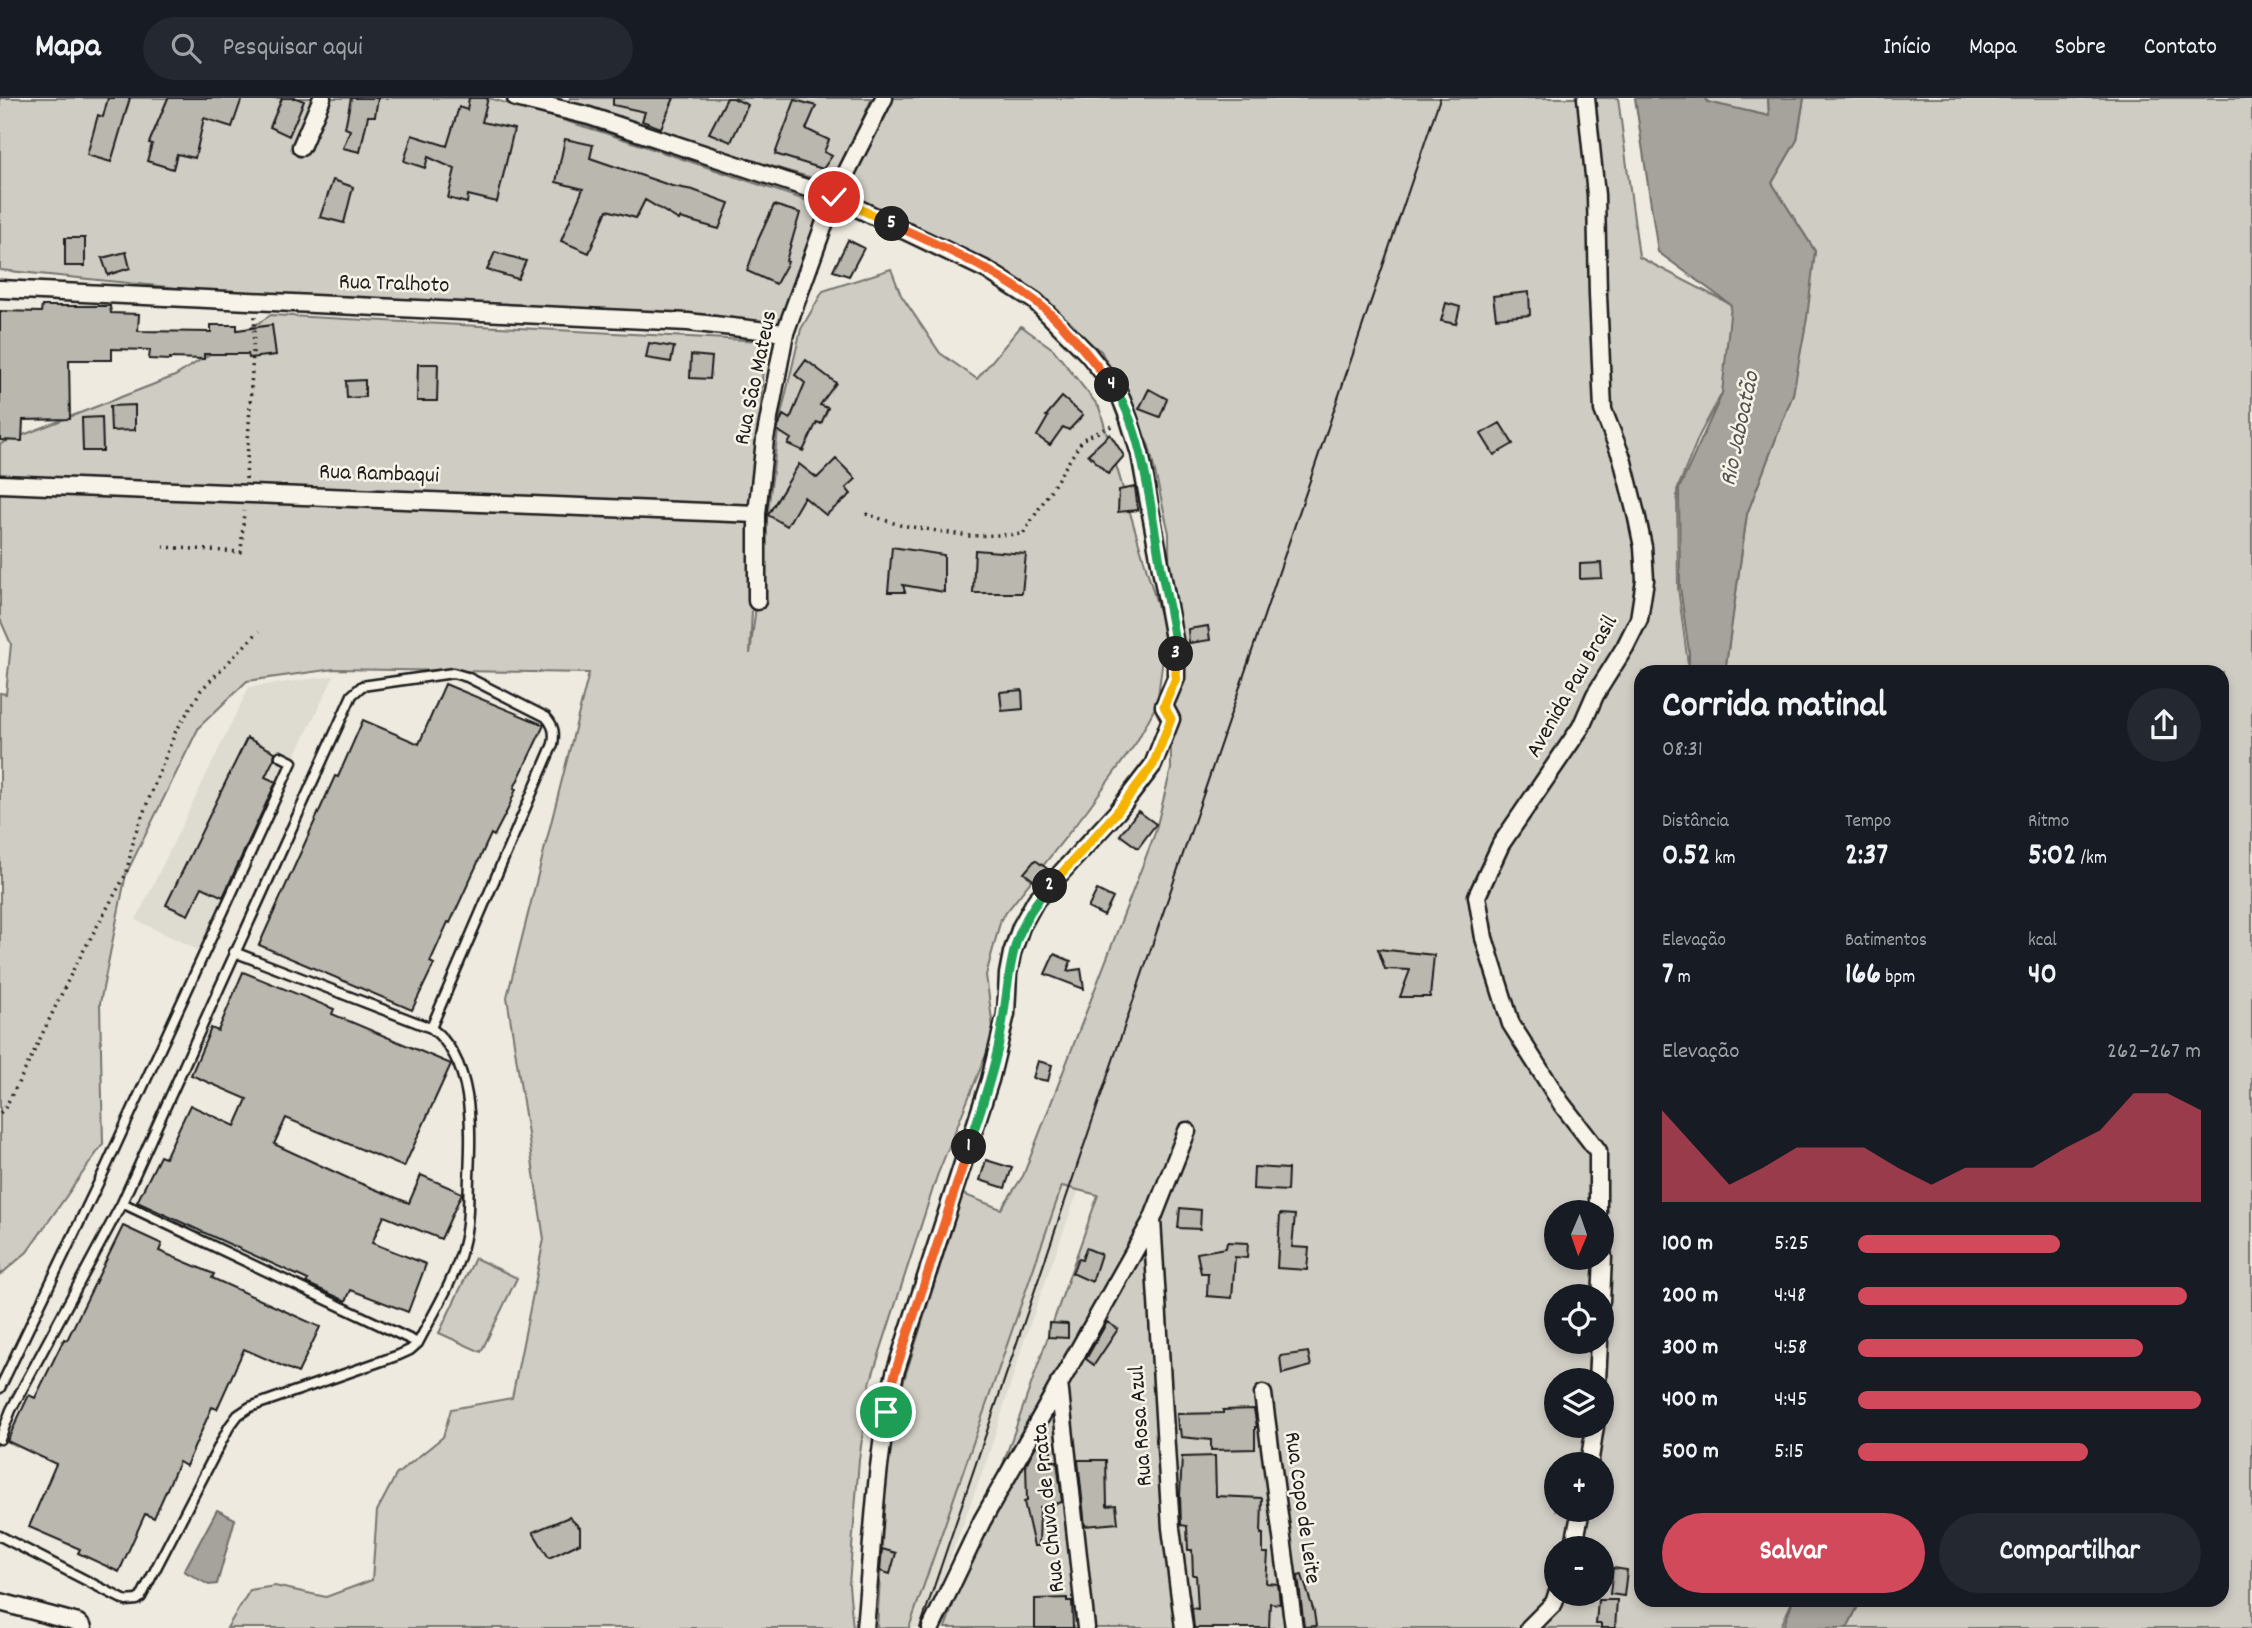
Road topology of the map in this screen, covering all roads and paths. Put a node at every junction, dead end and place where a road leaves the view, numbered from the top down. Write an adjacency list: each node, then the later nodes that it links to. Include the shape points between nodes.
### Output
1 (322, 98): 5 (street)
2 (516, 98): 6 (street, via 589,116)
3 (884, 98): 6 (street, Rua São Mateus)
4 (1586, 98): 23 (street, Avenida Pau Brasil, via 1596,195 1603,410 1622,458 1646,580 1639,620 1625,647 1581,727 1501,844 1477,896 1484,938 1511,1024 1561,1103 1598,1150)
5 (301, 147)
6 (834, 197): 9 (street, Rua São Mateus); 10 (street, via 979,266 1035,301 1088,354 1119,393)
7 (0, 289): 8 (street, Rua Tralhoto)
8 (256, 303): 9 (street, Rua Tralhoto, via 661,321); 12 (path)
9 (785, 333): 13 (street, Rua São Mateus, via 765,439)
10 (1129, 419): 14 (path, via 1083,439 1023,534 969,536 900,525); 35 (street, via 1140,454 1176,650 1176,678 1164,706 1171,719 1153,765 1117,812 1036,900 1021,926 990,1080 886,1412)
11 (0, 484): 12 (street, Rua Rambaqui)
12 (246, 492): 13 (street, Rua Rambaqui); 15 (path, via 241,552)
13 (757, 514): 16 (street, Rua São Mateus)
14 (866, 514)
15 (163, 547)
16 (758, 601)
17 (259, 631): 21 (path, via 201,690 175,733 135,834 126,874)
18 (280, 757): 28 (lane, via 292,762)
19 (234, 952): 20 (lane); 20 (lane, via 352,695 362,686 460,674 546,717 555,733); 24 (lane)
20 (431, 1028): 26 (lane, via 443,1037 462,1079 471,1124 468,1211 463,1249)
21 (0, 1113)
22 (1188, 1131): 25 (street)
23 (1598, 1200)
24 (122, 1203): 26 (lane); 30 (lane, via 11,1410)
25 (1152, 1220): 27 (street); 38 (street, Rua Rosa Azul, via 1171,1528)
26 (418, 1343): 31 (lane, via 399,1355 238,1415 137,1600 126,1601)
27 (1059, 1382): 36 (street, via 982,1521); 37 (street, Rua Chuva de Prata)
28 (0, 1388)
29 (1263, 1394): 39 (street, Rua Copo de Leite)
30 (0, 1439)
31 (0, 1536)
32 (0, 1602): 34 (street)
33 (1551, 1606): 40 (street)
34 (83, 1628)
35 (865, 1628)
36 (931, 1628)
37 (1086, 1628)
38 (1184, 1628)
39 (1294, 1628)
40 (1529, 1628)

